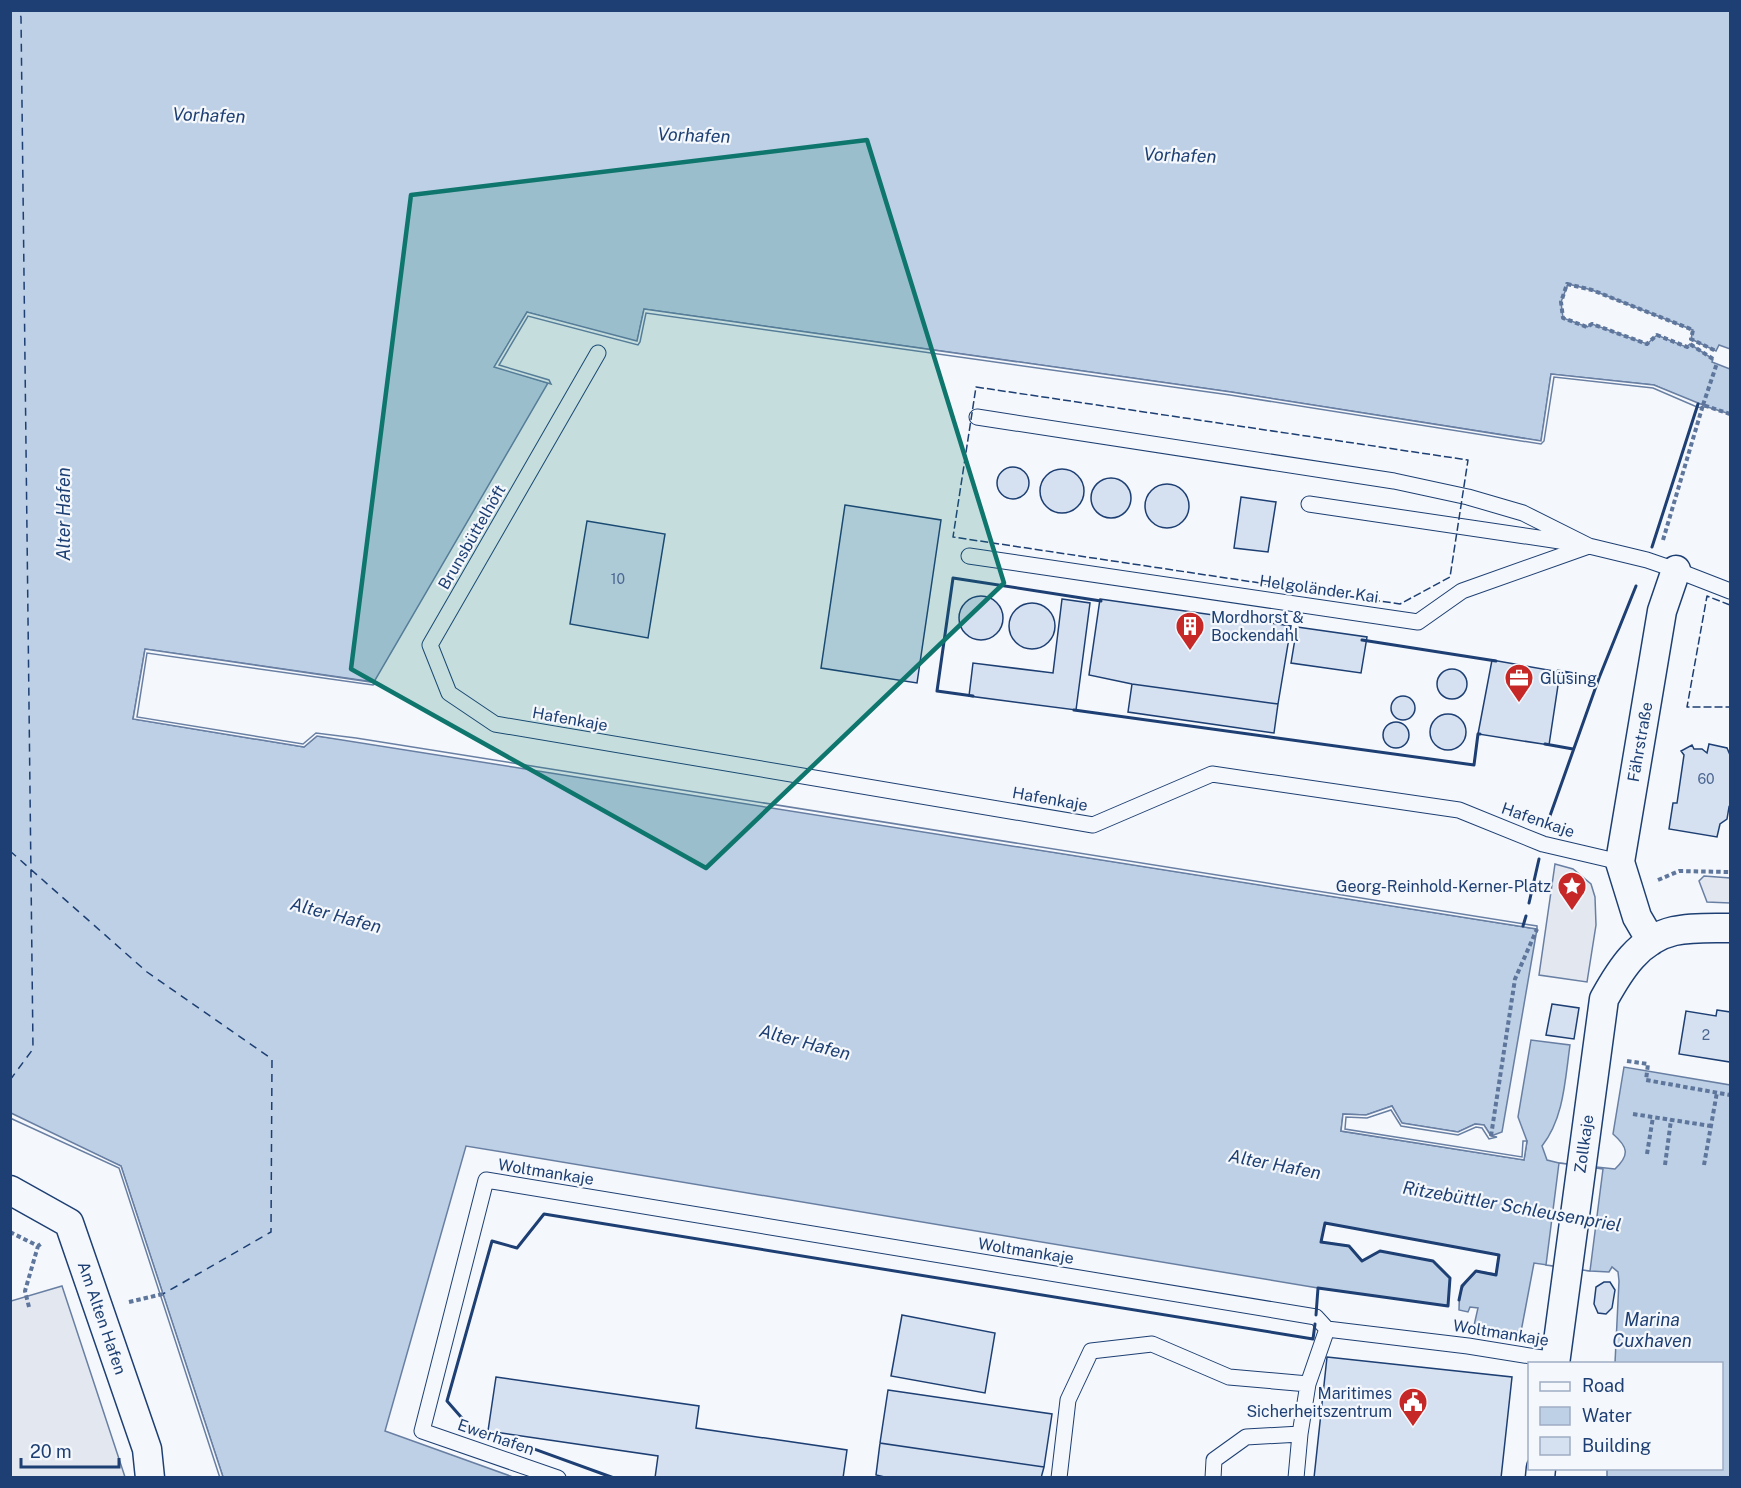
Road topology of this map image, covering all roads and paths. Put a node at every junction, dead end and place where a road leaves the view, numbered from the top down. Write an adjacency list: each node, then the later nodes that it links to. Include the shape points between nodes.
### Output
1 (1716, 351): 3 (path, via 1691,339 1693,330 1567,284 1561,302 1563,318 1647,344 1657,335 1687,347 1690,344)
2 (598, 353): 14 (lane, Brunsbüttelhöft, via 430,645 449,693)
3 (1713, 358)
4 (1717, 363): 5 (path)
5 (1703, 405): 6 (path); 9 (path)
6 (1731, 414)
7 (977, 417): 10 (lane, via 1394,481 1523,513)
8 (1309, 504): 10 (lane)
9 (1663, 540)
10 (1589, 546): 11 (lane, Helgoländer Kai, via 1462,591 1418,622); 12 (lane)
11 (969, 556)
12 (1676, 570): 13 (lane); 15 (street, Fährstraße, via 1662,611)
13 (1731, 591)
14 (495, 724): 15 (lane, Hafenkaje, via 1094,825 1212,774 1459,810 1543,843)
15 (1620, 862): 17 (street, Fährstraße)
16 (1731, 872): 17 (path, via 1679,871)
17 (1629, 892): 20 (street, Fährstraße)
18 (1731, 928): 20 (street, via 1672,931)
19 (1537, 929): 28 (path, via 1515,979)
20 (1651, 941): 36 (street, Zollkaje, via 1619,972 1604,999)
21 (1647, 1070): 22 (path, via 1646,1080)
22 (1717, 1092): 23 (path); 27 (path)
23 (1731, 1095)
24 (1634, 1114): 25 (path)
25 (1653, 1117): 26 (path); 29 (path)
26 (1671, 1120): 27 (path); 30 (path)
27 (1711, 1126): 31 (path)
28 (1491, 1136)
29 (1647, 1154)
30 (1665, 1165)
31 (1704, 1165)
32 (10, 1190): 40 (street, Am Alten Hafen, via 69,1223 147,1449)
33 (38, 1246): 34 (path, via 25,1291)
34 (29, 1307)
35 (1327, 1329): 36 (lane, Woltmankaje, via 1467,1346); 37 (lane); 38 (lane, Woltmankaje, via 1316,1317 486,1180)
36 (1555, 1362)
37 (1308, 1384): 39 (lane); 42 (lane, via 1229,1377 1152,1344 1091,1351 1068,1400)
38 (422, 1431): 41 (lane, Ewerhafen)
39 (1300, 1434): 43 (lane, via 1246,1437 1214,1460); 44 (lane)
40 (150, 1478)
41 (558, 1478)
42 (1059, 1478)
43 (1213, 1478)
44 (1296, 1478)

